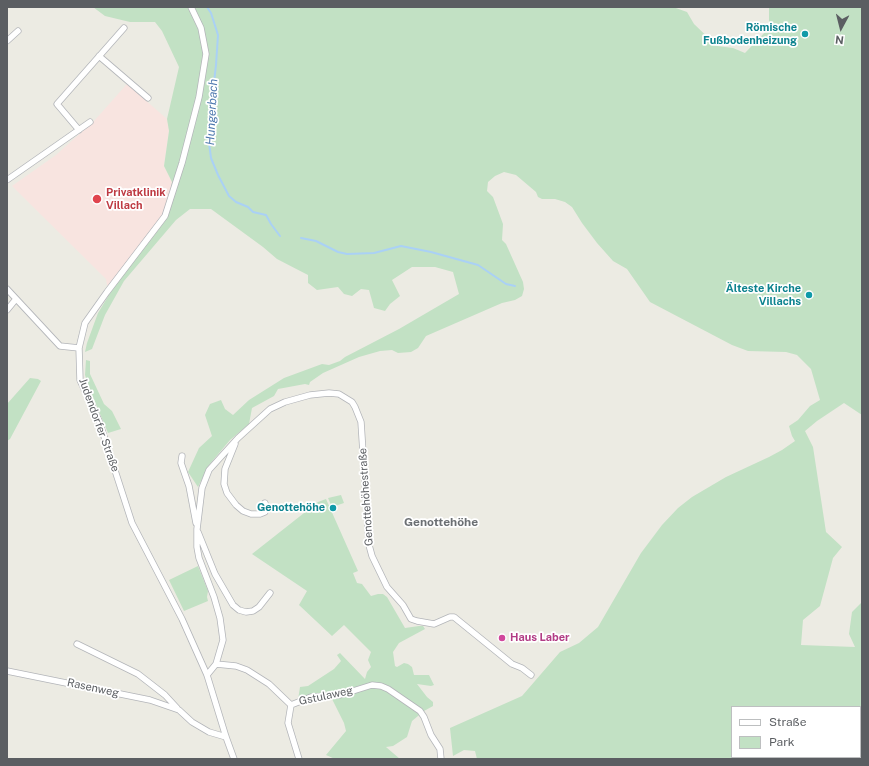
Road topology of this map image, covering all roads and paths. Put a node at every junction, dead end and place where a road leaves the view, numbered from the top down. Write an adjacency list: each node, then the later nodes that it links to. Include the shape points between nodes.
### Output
1 (191, 7): 13 (street, Judendorfer Straße, via 201,28 206,54 197,105 165,216 85,322)
2 (124, 28): 5 (street)
3 (18, 31): 4 (street)
4 (7, 41)
5 (99, 56): 6 (street); 8 (street, via 57,104)
6 (148, 98)
7 (90, 122): 8 (street)
8 (79, 130): 9 (street)
9 (7, 180)
10 (7, 290): 11 (street)
11 (16, 299): 12 (street); 13 (street, via 60,346)
12 (7, 310)
13 (79, 348): 22 (street, Judendorfer Straße, via 80,380 99,421 132,523)
14 (238, 438): 16 (street, Genottehöhestraße, via 225,469 224,484 227,493 236,505 251,514 265,512); 17 (street, Genottehöhestraße, via 209,470 202,488); 23 (street, Genottehöhestraße, via 263,414 285,402 329,392 348,399 355,407 362,428 369,545 384,583 411,619 434,624 454,617 512,664)
15 (182, 456): 17 (street, Genottehöhestraße, via 181,463 189,486)
16 (265, 503)
17 (197, 529): 18 (street, Genottehöhestraße, via 216,574 233,605 239,610 253,611); 20 (street, Genottehöhestraße, via 197,553 214,597 223,636)
18 (270, 593)
19 (77, 644): 25 (street, Rasenweg, via 138,674 165,695)
20 (216, 664): 22 (street, Genottehöhestraße); 24 (street, Gstulaweg, via 247,670 269,684)
21 (7, 671): 25 (street, Rasenweg, via 150,700)
22 (208, 675): 26 (street, Judendorfer Straße)
23 (531, 675)
24 (291, 705): 28 (street, Gstulaweg, via 288,723); 29 (street, Gstulaweg, via 307,698 340,695 372,685 381,686 420,711 430,735 440,749)
25 (179, 710): 26 (street, Rasenweg, via 209,732)
26 (226, 737): 27 (street, Judendorfer Straße)
27 (234, 759)
28 (299, 759)
29 (441, 759)

